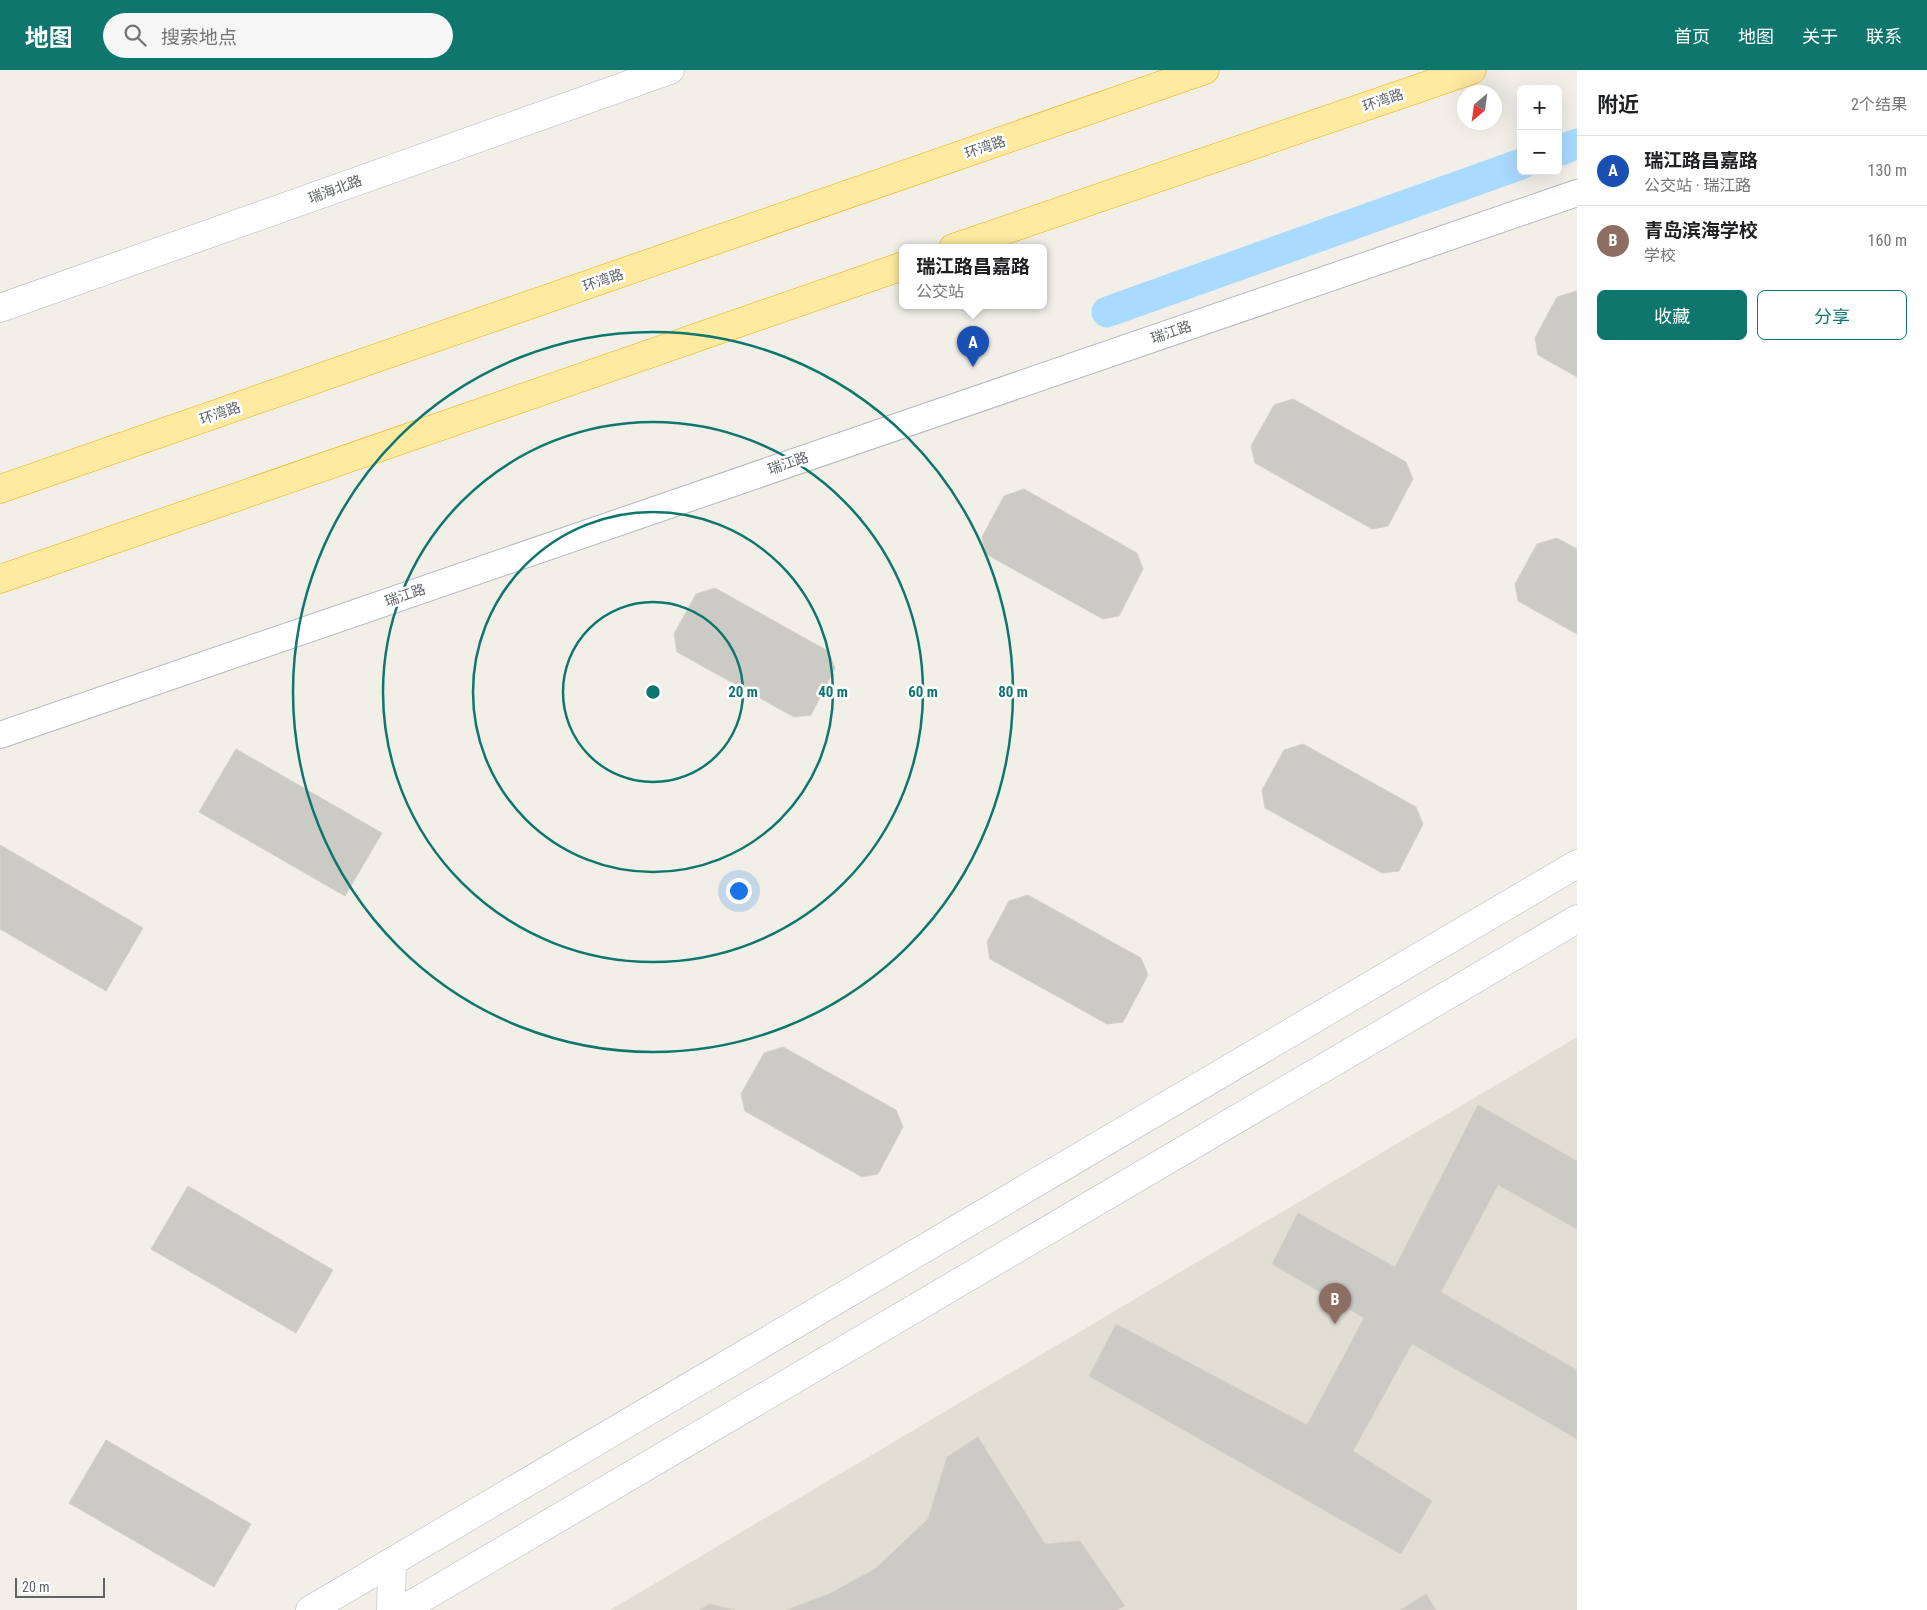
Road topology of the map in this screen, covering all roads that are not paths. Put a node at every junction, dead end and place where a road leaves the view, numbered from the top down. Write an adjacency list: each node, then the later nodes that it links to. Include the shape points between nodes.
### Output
1 (670, 70): 7 (street, 瑞海北路)
2 (1205, 70): 8 (highway, 环湾路)
3 (1472, 70): 5 (highway, 环湾路)
4 (1577, 193): 10 (street, 瑞江路)
5 (965, 244)
6 (899, 267): 9 (highway)
7 (0, 308)
8 (0, 489)
9 (0, 579)
10 (0, 735)
11 (1577, 864): 13 (street)
12 (1574, 922): 16 (street)
13 (392, 1562): 14 (street); 15 (street)
14 (310, 1610)
15 (391, 1610)
16 (402, 1610)

